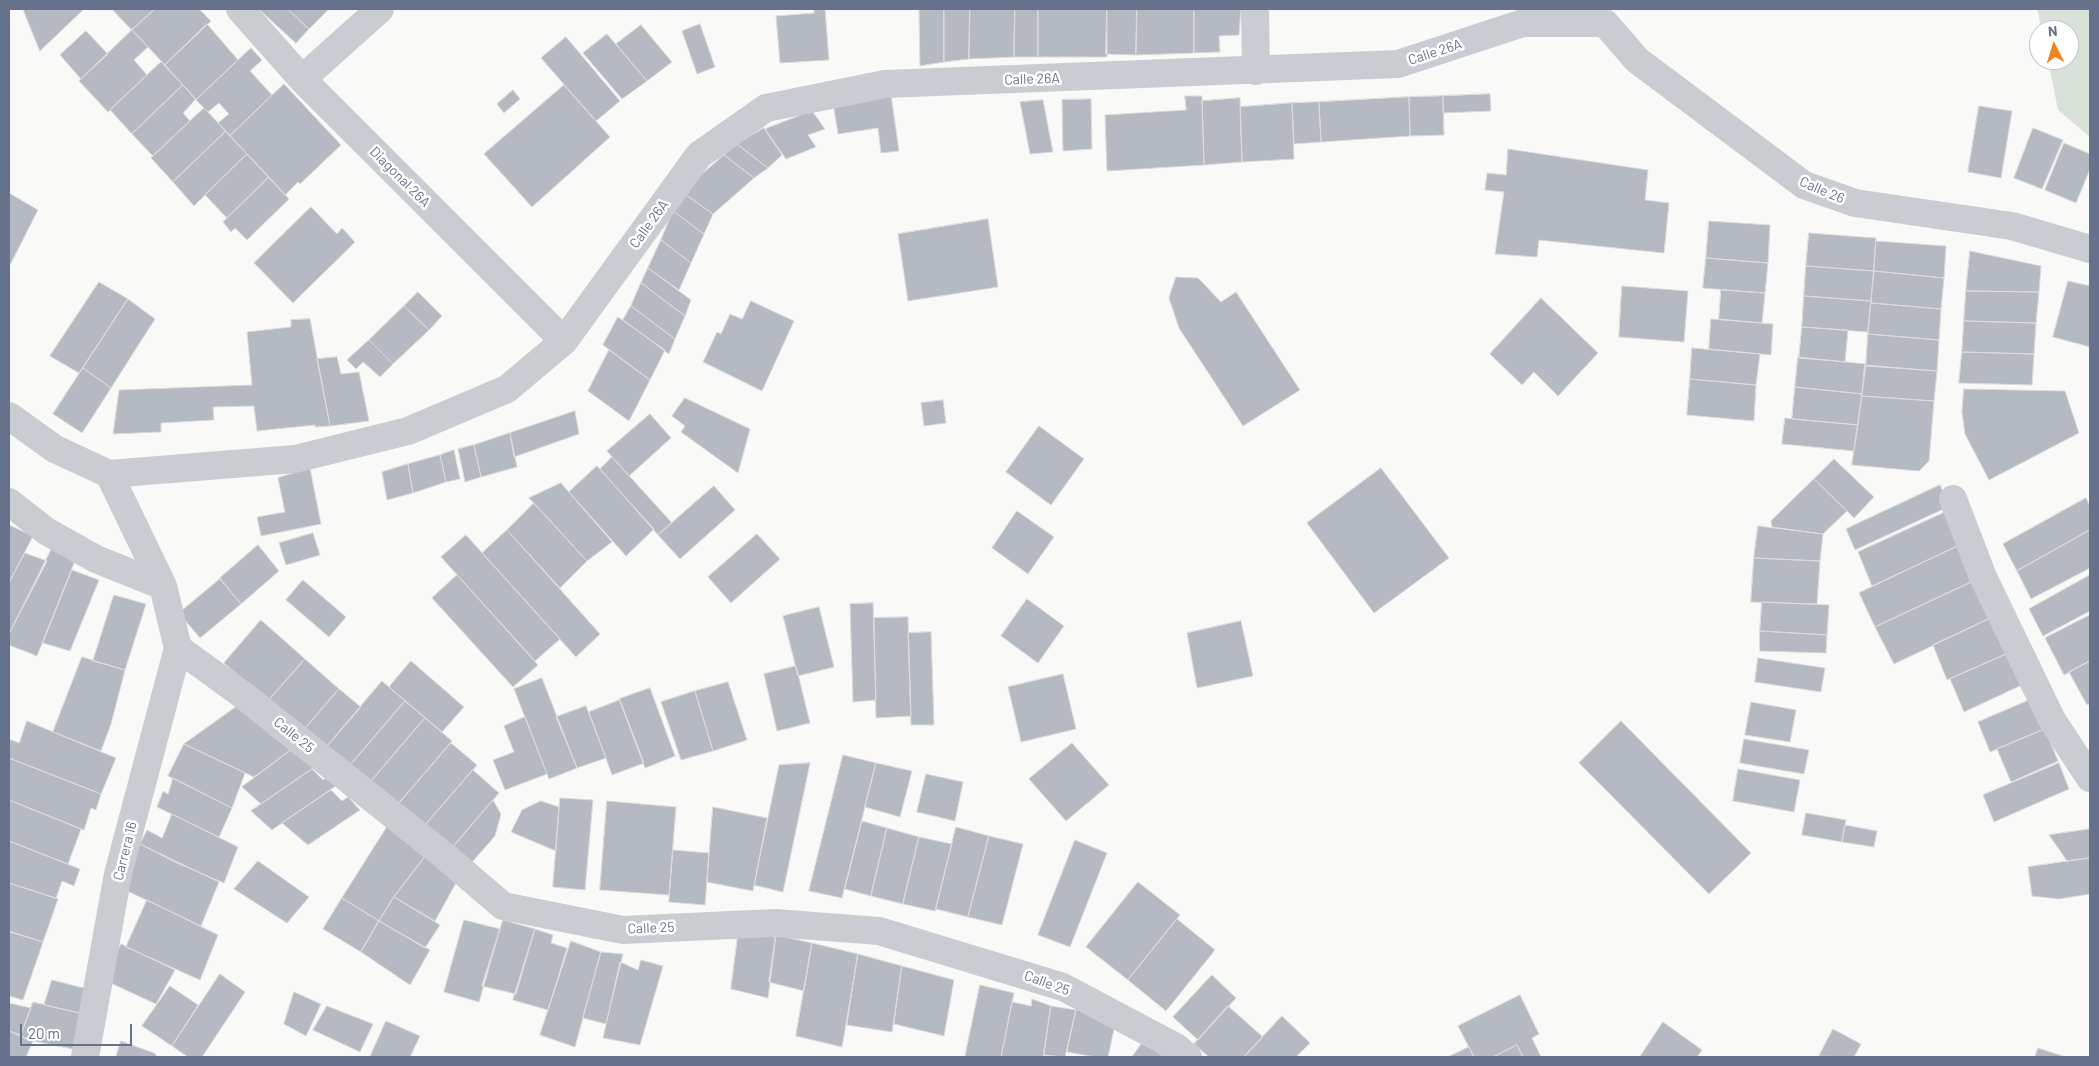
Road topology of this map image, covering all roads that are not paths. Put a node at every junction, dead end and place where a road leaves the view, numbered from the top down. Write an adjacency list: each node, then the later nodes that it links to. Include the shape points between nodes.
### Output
1 (240, 9): 6 (street, Diagonal 26A)
2 (380, 9): 6 (street)
3 (1255, 9): 5 (street)
4 (1611, 16): 5 (street, Calle 26A, via 1523,23 1398,64); 7 (street, Calle 26, via 1637,60 1804,185 1854,203 2012,226)
5 (1256, 71): 8 (street, Calle 26A, via 885,84 766,108 699,155)
6 (302, 78): 8 (street, Diagonal 26A)
7 (2090, 249)
8 (564, 341): 10 (street, Calle 26A, via 507,389 408,432 295,459)
9 (9, 416): 10 (street, via 56,449)
10 (110, 474): 13 (street)
11 (1953, 499): 15 (street, via 1983,578 2048,711)
12 (9, 502): 13 (street, via 46,531 96,559)
13 (163, 586): 14 (street)
14 (178, 648): 16 (street, Carrera 16, via 118,874); 17 (street, Calle 25, via 244,696 503,906 623,930 775,923 879,930 1063,987 1176,1047)
15 (2090, 778)
16 (85, 1057)
17 (1188, 1057)

